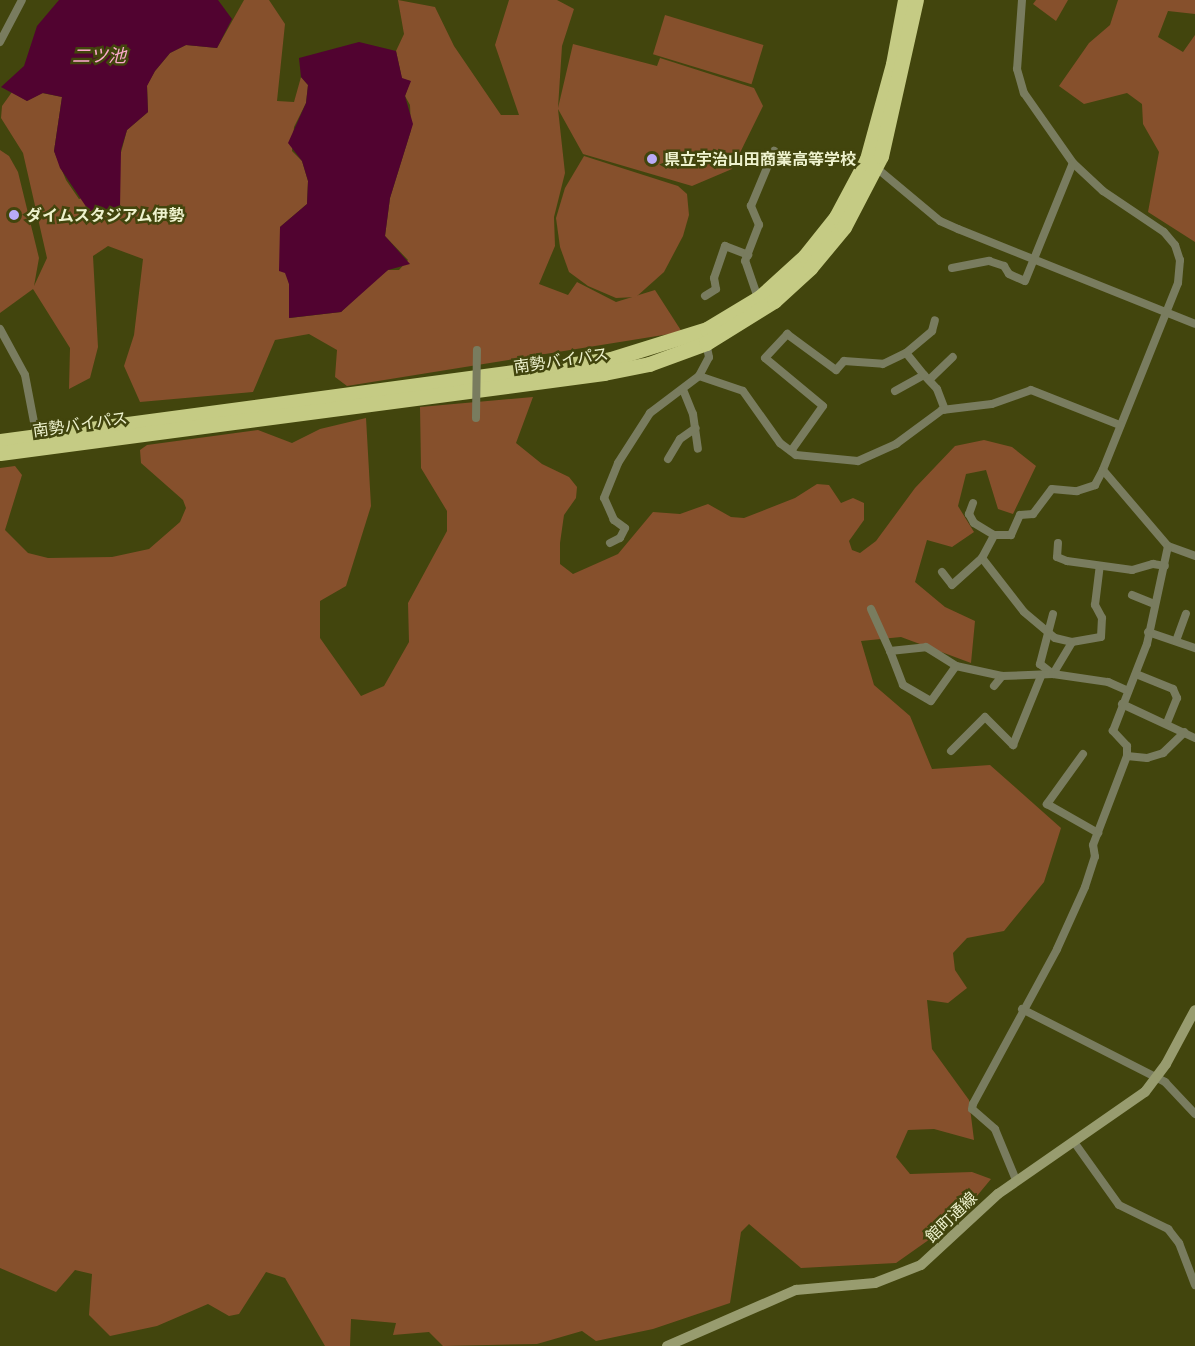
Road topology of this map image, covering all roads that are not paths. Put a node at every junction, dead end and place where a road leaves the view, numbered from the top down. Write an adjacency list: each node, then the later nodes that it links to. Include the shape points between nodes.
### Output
1 (22, 0): 5 (street)
2 (905, 0): 8 (highway, 南勢バイパス)
3 (916, 0): 8 (highway, 南勢バイパス, via 904,65)
4 (1022, 0): 7 (street, via 1017,69 1020,85)
5 (0, 42)
6 (774, 152): 9 (street, via 751,206 759,225)
7 (1073, 163): 10 (street); 14 (street, via 1103,191 1164,232 1175,245 1180,271)
8 (871, 164): 10 (street, via 940,220); 13 (highway, 南勢バイパス, via 836,218 805,256); 18 (highway, 南勢バイパス, via 844,227 810,268 759,311)
9 (748, 255): 12 (street, via 725,246 714,278 716,289); 13 (street, via 745,261)
10 (1035, 258): 11 (street, via 1025,281 1009,274 1004,266 988,261); 14 (street)
11 (951, 268)
12 (705, 296)
13 (758, 298): 31 (highway, 南勢バイパス, via 707,329 611,359)
14 (1165, 312): 16 (street); 28 (street)
15 (935, 320): 20 (street, via 932,331)
16 (1195, 324)
17 (0, 329): 31 (street, via 25,375)
18 (706, 342): 22 (street, via 709,357); 31 (highway, 南勢バイパス, via 649,364 604,373)
19 (477, 350): 27 (street, bridge)
20 (906, 353): 23 (street); 33 (street, via 883,364 844,361 836,370 787,334 765,358 824,406)
21 (953, 357): 23 (street)
22 (699, 376): 24 (street); 33 (street, via 743,391 780,443)
23 (927, 377): 25 (street); 26 (street)
24 (684, 392): 29 (street); 39 (street, via 650,413 618,463 604,498 614,520 626,528 621,538)
25 (895, 392)
26 (945, 410): 28 (street, via 992,404 1031,390); 33 (street, via 896,444 858,461)
27 (476, 417)
28 (1120, 425): 36 (street)
29 (696, 428): 32 (street); 35 (street, via 681,440)
30 (0, 441): 31 (highway, 南勢バイパス)
31 (38, 442): 34 (highway, 南勢バイパス)
32 (698, 449)
33 (791, 451)
34 (0, 453)
35 (668, 459)
36 (1103, 470): 38 (street, via 1095,485 1077,491 1052,489 1033,514 1020,515 1011,535); 41 (street)
37 (973, 503): 38 (street, via 969,514 974,523)
38 (993, 535): 43 (street)
39 (610, 543)
40 (1058, 543): 44 (street, via 1057,557)
41 (1168, 546): 42 (street); 45 (street)
42 (1195, 556)
43 (982, 558): 46 (street, via 952,585); 52 (street, via 1024,612)
44 (1100, 566): 45 (street, via 1132,570 1153,564); 54 (street, via 1095,605 1102,618 1101,637)
45 (1165, 566): 48 (street)
46 (942, 572)
47 (1132, 595): 48 (street)
48 (1154, 604): 53 (street)
49 (871, 609): 57 (street)
50 (1053, 614): 52 (street)
51 (1186, 614): 55 (street)
52 (1046, 630): 54 (street, via 1055,638); 59 (street, via 1040,664)
53 (1148, 632): 55 (street); 60 (street)
54 (1072, 642): 59 (street)
55 (1176, 642): 56 (street)
56 (1195, 648)
57 (890, 651): 58 (street, via 926,647); 58 (street, via 903,686 932,701)
58 (956, 666): 61 (street)
59 (1053, 674): 62 (street); 64 (street, via 1108,682)
60 (1136, 674): 64 (street); 66 (street, via 1173,689 1178,698)
61 (1002, 676): 62 (street); 63 (street)
62 (1041, 676): 68 (street, via 1013,745 985,717)
63 (994, 687)
64 (1128, 691): 65 (street)
65 (1122, 704): 66 (street); 70 (street, via 1113,731 1126,746)
66 (1167, 723): 67 (street)
67 (1192, 735): 70 (street, via 1163,753 1147,758)
68 (951, 751)
69 (1083, 754): 71 (street, via 1047,804)
70 (1127, 756): 71 (street)
71 (1098, 833): 72 (street, via 1095,857 1076,912)
72 (1023, 1009): 74 (street); 77 (street, via 972,1109 995,1129)
73 (1195, 1010): 74 (main road, 館町通線)
74 (1157, 1078): 75 (street); 76 (main road, 館町通線, via 1126,1108)
75 (1195, 1114)
76 (1074, 1142): 77 (main road, 館町通線); 78 (street, via 1113,1199 1168,1230 1179,1243)
77 (1016, 1180): 79 (main road, 館町通線, via 907,1274 875,1283 796,1290)
78 (1195, 1285)
79 (667, 1346)

